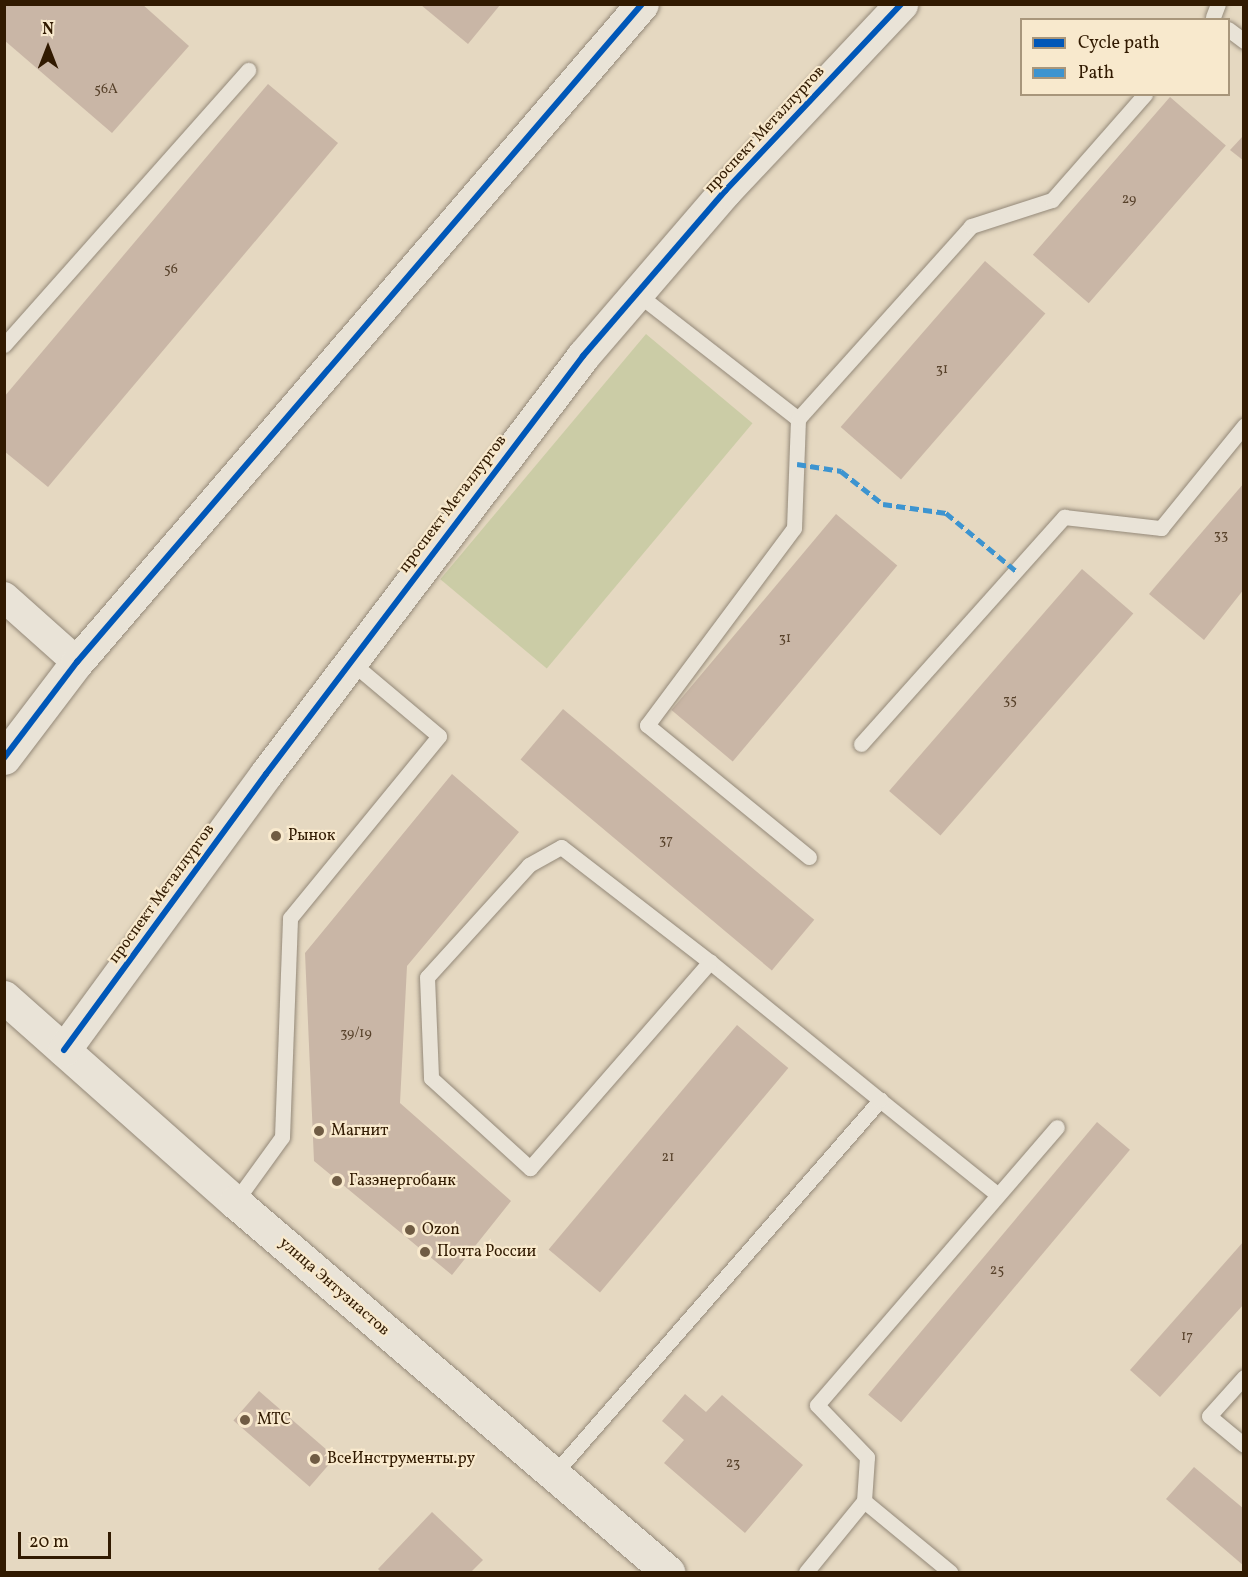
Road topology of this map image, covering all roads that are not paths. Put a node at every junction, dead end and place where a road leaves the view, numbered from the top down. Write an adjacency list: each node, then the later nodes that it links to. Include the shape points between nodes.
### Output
1 (642, 4): 12 (street)
2 (901, 4): 7 (street, проспект Металлургов)
3 (1230, 30): 4 (lane)
4 (1244, 41)
5 (248, 70): 8 (lane)
6 (1143, 96): 9 (lane, via 1052,200 972,226)
7 (635, 292): 9 (lane); 13 (street, проспект Металлургов)
8 (4, 345)
9 (798, 419): 16 (lane, via 794,528 647,725)
10 (1244, 426): 14 (lane, via 1161,528 1064,517)
11 (4, 597): 12 (street)
12 (77, 662): 15 (street)
13 (351, 662): 19 (street, проспект Металлургов); 23 (lane, via 439,736 290,918 282,1137)
14 (861, 744)
15 (4, 758)
16 (809, 857)
17 (710, 962): 17 (lane, via 530,1168 431,1078 427,977 529,866 561,847); 20 (lane)
18 (4, 997): 19 (street, улица Энтузиастов)
19 (64, 1050): 23 (street, улица Энтузиастов)
20 (880, 1100): 22 (lane); 26 (lane)
21 (1056, 1127): 22 (lane)
22 (998, 1195): 27 (lane, via 817,1405 867,1457)
23 (235, 1202): 26 (street, улица Энтузиастов)
24 (1244, 1377): 25 (lane, via 1209,1416)
25 (1244, 1445)
26 (553, 1475): 28 (street, улица Энтузиастов)
27 (864, 1501): 29 (lane); 30 (lane)
28 (668, 1572)
29 (806, 1572)
30 (950, 1572)

